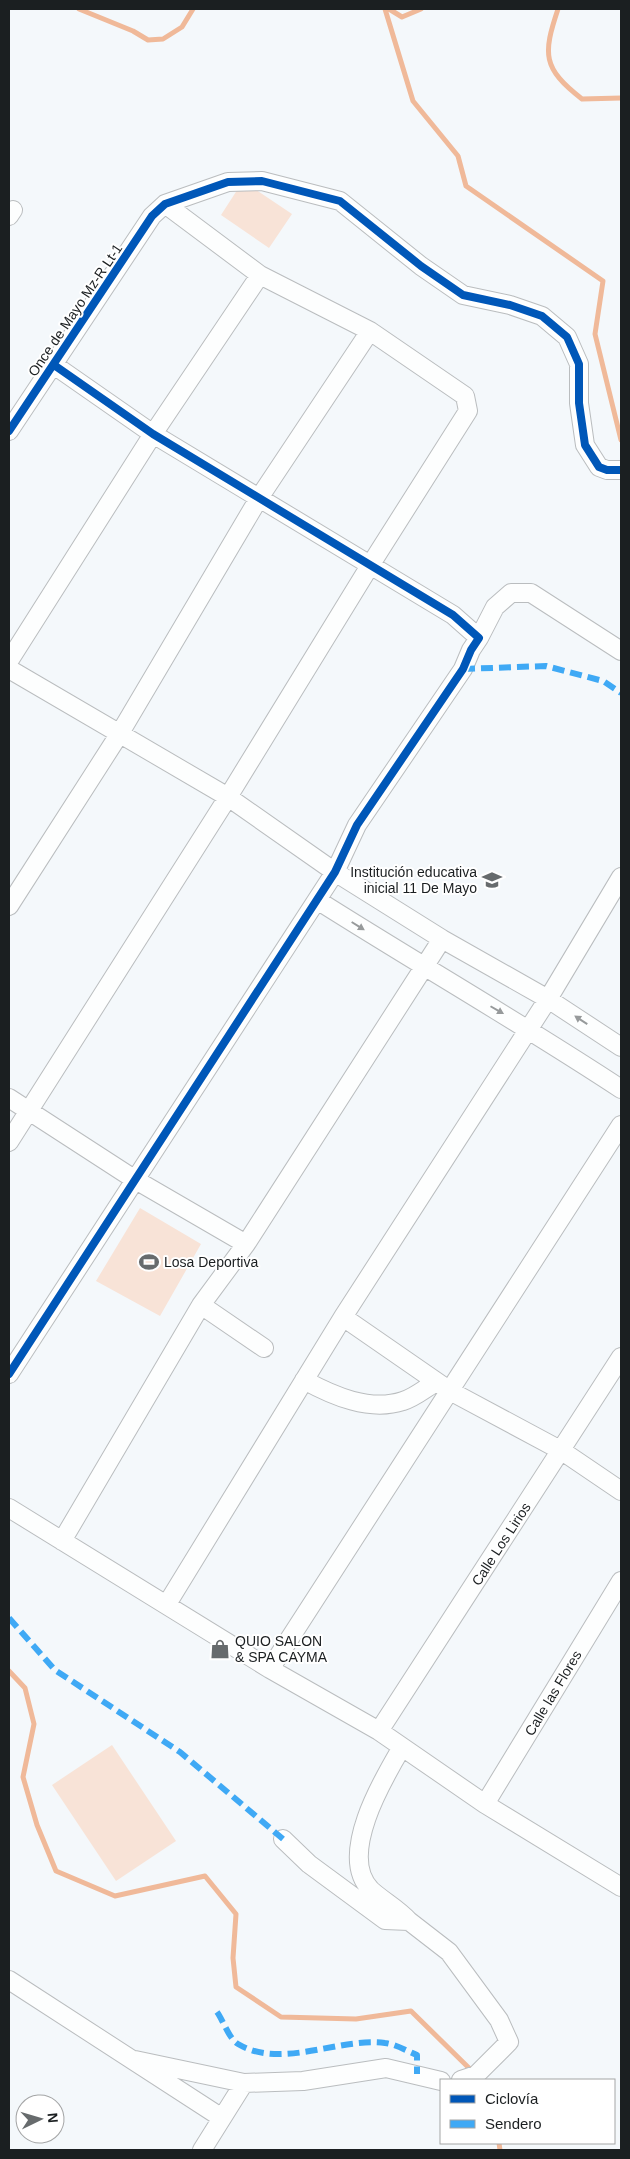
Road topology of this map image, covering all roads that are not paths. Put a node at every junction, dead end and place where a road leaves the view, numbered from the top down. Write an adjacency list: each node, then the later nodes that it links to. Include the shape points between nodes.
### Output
1 (165, 204): 2 (street); 4 (street, Once de Mayo Mz-R Lt-1, via 152,216); 7 (street, via 228,182 262,181 340,201 463,295 542,316 567,337 579,364 582,431 590,457 598,467)
2 (260, 274): 3 (street); 6 (street)
3 (370, 331): 8 (street); 9 (street, via 465,396 468,411)
4 (54, 364): 5 (street, Once de Mayo Mz-R Lt-1); 6 (street)
5 (9, 432)
6 (153, 434): 8 (street); 12 (street)
7 (621, 470)
8 (259, 498): 9 (street); 14 (street)
9 (371, 564): 10 (street, via 453,615); 15 (street)
10 (479, 638): 11 (street, via 495,607 511,593 531,593); 16 (street, via 463,669 357,825)
11 (621, 651)
12 (9, 660)
13 (9, 669): 14 (street)
14 (120, 733): 15 (street); 19 (street)
15 (228, 797): 16 (street); 27 (street)
16 (335, 872): 18 (street); 20 (street)
17 (621, 877): 22 (street)
18 (317, 900): 21 (street, one-way to 21); 30 (street)
19 (9, 906)
20 (442, 939): 21 (street); 22 (street)
21 (424, 967): 23 (street, one-way to 23); 31 (street)
22 (548, 999): 23 (street); 24 (street, one-way to 22)
23 (529, 1028): 25 (street); 33 (street)
24 (621, 1047)
25 (621, 1088)
26 (9, 1098): 27 (street)
27 (28, 1112): 29 (street); 30 (street)
28 (621, 1125): 38 (street)
29 (9, 1142)
30 (134, 1180): 31 (street); 36 (street)
31 (246, 1244): 32 (street)
32 (201, 1305): 34 (street); 42 (street)
33 (343, 1318): 37 (street); 38 (street)
34 (264, 1348)
35 (621, 1356): 39 (street, Calle Los Lirios)
36 (9, 1374)
37 (304, 1380): 38 (street, via 332,1396 382,1406); 44 (street)
38 (443, 1387): 39 (street); 45 (street, via 439,1405)
39 (562, 1452): 40 (street); 46 (street, Calle Los Lirios)
40 (621, 1491)
41 (9, 1508): 42 (street)
42 (62, 1541): 44 (street)
43 (621, 1581): 48 (street, Calle las Flores)
44 (167, 1604): 45 (street)
45 (270, 1669): 46 (street)
46 (379, 1731): 47 (street)
47 (402, 1747): 48 (street); 51 (street, via 366,1817 358,1846 361,1871 370,1889)
48 (485, 1804): 50 (street)
49 (283, 1839): 51 (street, via 309,1864 385,1920)
50 (621, 1887)
51 (410, 1921): 54 (street, via 449,1952 500,2020 509,2042 476,2075)
52 (9, 1980): 53 (street)
53 (135, 2060): 56 (street); 57 (street)
54 (464, 2079)
55 (440, 2081): 56 (street, via 386,2068 303,2081)
56 (244, 2083): 57 (street)
57 (222, 2118): 58 (street)
58 (202, 2150)

